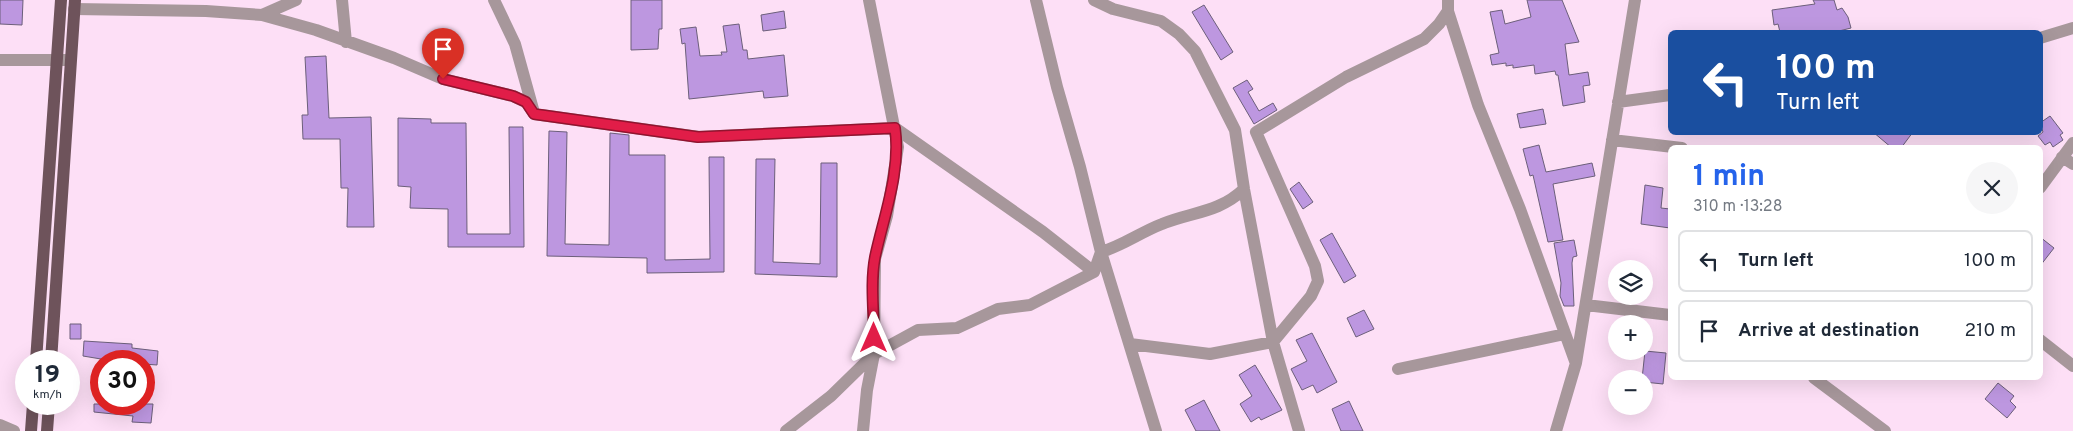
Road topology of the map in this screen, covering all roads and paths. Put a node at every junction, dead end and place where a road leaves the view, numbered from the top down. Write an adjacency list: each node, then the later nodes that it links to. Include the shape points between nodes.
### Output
1 (61, 0): 16 (main road)
2 (296, 0): 11 (street)
3 (342, 0): 14 (street)
4 (494, 0): 20 (street, via 516,44)
5 (869, 0): 21 (street)
6 (1036, 0): 30 (street, via 1056,88)
7 (1094, 0): 22 (street, via 1113,9 1161,21 1179,34 1194,52)
8 (1635, 0): 19 (street)
9 (75, 5): 11 (street); 17 (main road)
10 (1448, 5): 23 (street, via 1439,24 1424,39 1346,76); 34 (street, via 1478,105)
11 (262, 15): 14 (street)
12 (2073, 28): 13 (street)
13 (2043, 37)
14 (346, 42): 20 (street, via 443,79 513,96 526,102)
15 (0, 60): 16 (street)
16 (56, 60): 17 (street); 38 (main road)
17 (70, 60): 39 (main road)
18 (1668, 95): 19 (street)
19 (1618, 102): 24 (street)
20 (534, 114): 21 (street, via 698,137)
21 (895, 128): 31 (street, via 1043,232); 40 (street, via 898,147 887,216 875,259)
22 (1235, 130): 23 (street); 29 (street)
23 (1256, 132): 35 (street, via 1315,266 1318,281 1311,296)
24 (1612, 140): 26 (street); 32 (street)
25 (2073, 143): 27 (street)
26 (1668, 146)
27 (2068, 160): 28 (street)
28 (2043, 185)
29 (1244, 190): 30 (street, via 1215,208 1164,223); 35 (street)
30 (1101, 252): 31 (street); 37 (street)
31 (1094, 272): 40 (street, via 1030,305 998,309 957,328 918,330)
32 (1586, 306): 33 (street); 41 (street)
33 (1668, 315)
34 (1565, 334): 41 (street); 43 (street)
35 (1273, 342): 37 (street, via 1210,354); 54 (street)
36 (2043, 342): 42 (street)
37 (1130, 344): 53 (street)
38 (37, 350)
39 (52, 350)
40 (874, 354): 48 (street); 52 (street, via 830,396)
41 (1576, 363): 55 (street)
42 (2073, 366)
43 (1398, 369)
44 (1817, 380): 56 (street)
45 (32, 415): 50 (main road)
46 (48, 415): 51 (main road)
47 (0, 425): 49 (street)
48 (861, 430)
49 (14, 431)
50 (31, 431)
51 (47, 431)
52 (786, 431)
53 (1156, 431)
54 (1299, 431)
55 (1556, 431)
56 (1886, 431)

